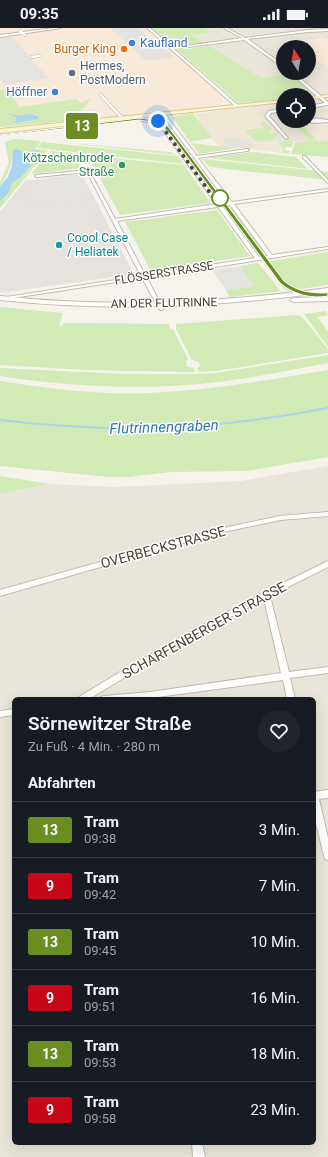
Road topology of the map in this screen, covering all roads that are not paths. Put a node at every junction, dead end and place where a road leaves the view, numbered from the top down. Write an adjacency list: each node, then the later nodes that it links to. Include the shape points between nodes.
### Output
1 (60, 28): 7 (street)
2 (148, 28): 20 (street)
3 (225, 28): 10 (street)
4 (303, 28): 6 (street)
5 (328, 30): 6 (street)
6 (308, 31): 10 (street)
7 (21, 32): 8 (street); 9 (street)
8 (25, 35)
9 (0, 36)
10 (245, 39): 11 (street); 14 (street)
11 (188, 46)
12 (39, 56): 13 (street)
13 (32, 57)
14 (276, 61)
15 (300, 80): 19 (street)
16 (102, 96): 28 (street)
17 (328, 96): 19 (main road)
18 (316, 97): 19 (main road)
19 (320, 97): 22 (street)
20 (229, 99): 23 (street); 25 (street, via 228,103)
21 (276, 102): 23 (main road)
22 (328, 104): 24 (street)
23 (237, 106): 25 (main road)
24 (316, 106)
25 (221, 107): 27 (main road)
26 (276, 111): 31 (street, via 270,112 267,116)
27 (159, 115): 29 (main road); 30 (street); 33 (main road); 37 (street, via 167,119)
28 (120, 116)
29 (143, 121): 30 (street); 34 (main road)
30 (159, 122): 43 (street)
31 (276, 126)
32 (277, 128): 35 (street)
33 (0, 131)
34 (0, 137)
35 (286, 138)
36 (247, 150): 37 (street)
37 (196, 157): 42 (street)
38 (304, 157): 40 (street)
39 (37, 176): 44 (street, via 88,172)
40 (328, 182)
41 (328, 190): 42 (street)
42 (231, 204): 43 (street); 46 (street)
43 (220, 206): 44 (street); 47 (street)
44 (114, 220): 48 (street)
45 (328, 248): 46 (street, FLÖSSERSTRASSE)
46 (272, 257): 47 (street, FLÖSSERSTRASSE)
47 (258, 259): 48 (street, FLÖSSERSTRASSE)
48 (145, 277): 50 (street, FLÖSSERSTRASSE); 52 (street)
49 (328, 290): 52 (street, AN DER FLUTRINNE)
50 (1, 299): 52 (street, AN DER FLUTRINNE, via 101,309)
51 (328, 299): 52 (street, AN DER FLUTRINNE)
52 (160, 307)
53 (328, 514): 55 (street, OVERBECKSTRASSE, via 280,518 214,532)
54 (328, 564): 56 (street, SCHARFENBERGER STRASSE)
55 (0, 593)
56 (266, 593): 58 (street); 59 (street, SCHARFENBERGER STRASSE, via 142,662)
57 (328, 670): 58 (street)
58 (285, 676): 60 (street); 61 (street)
59 (85, 697)
60 (150, 697)
61 (290, 697)
62 (12, 712): 63 (street)
63 (0, 714)
64 (328, 794): 65 (street)
65 (316, 797)
66 (316, 805): 67 (street)
67 (328, 856)
68 (197, 1145): 69 (street)
69 (199, 1157)

